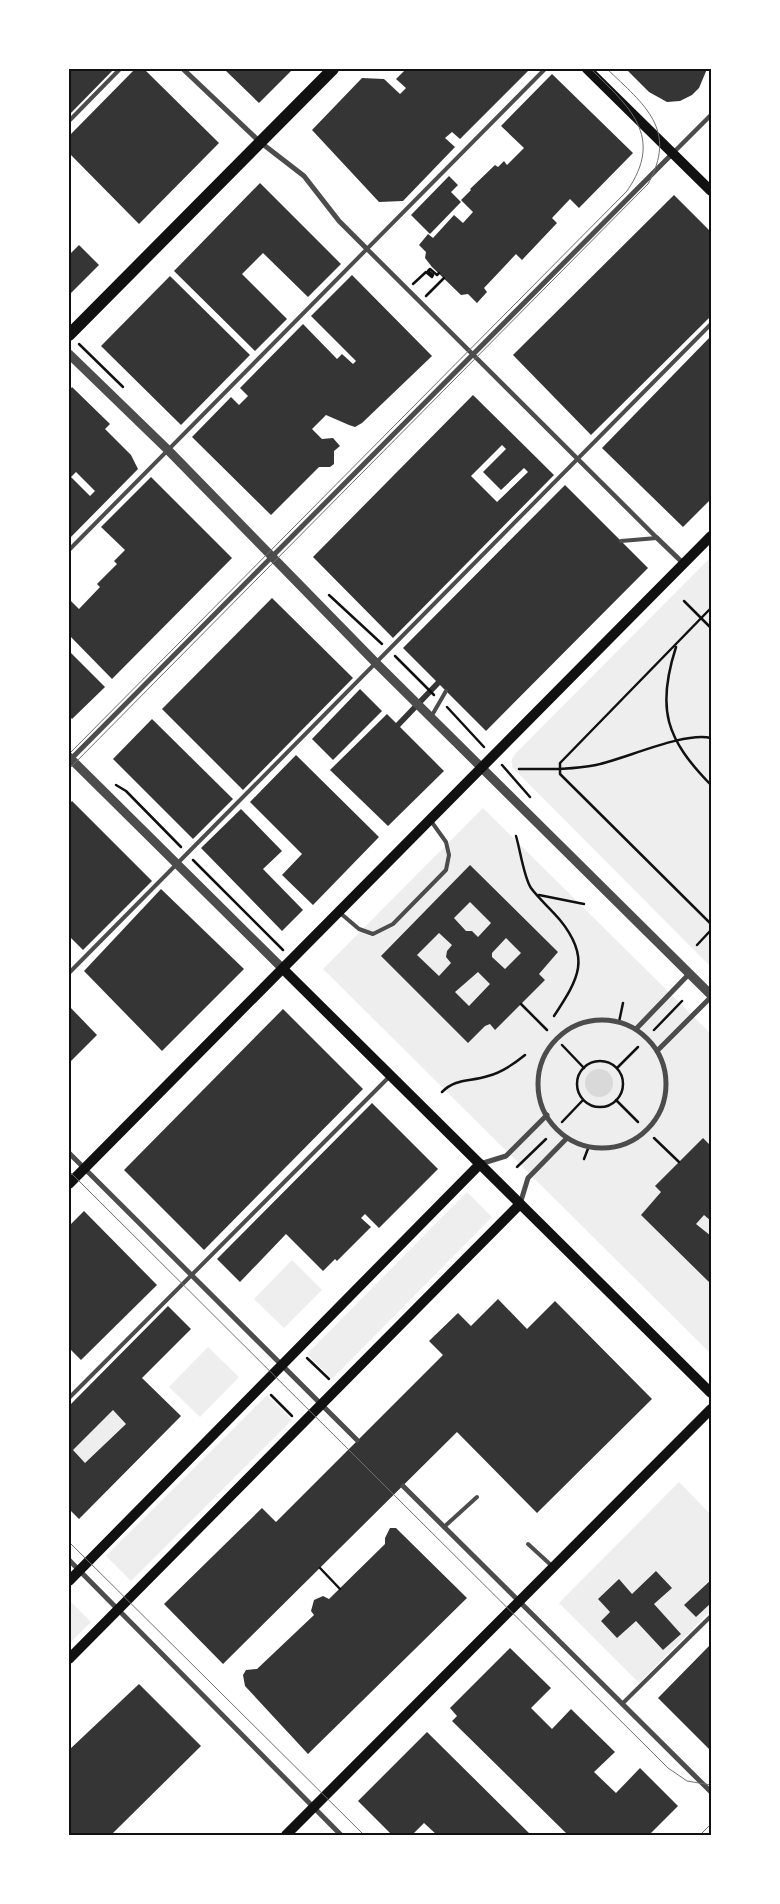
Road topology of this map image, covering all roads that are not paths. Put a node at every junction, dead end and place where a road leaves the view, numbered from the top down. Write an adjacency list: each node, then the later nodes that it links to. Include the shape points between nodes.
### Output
1 (120, 69): 7 (lane)
2 (183, 69): 8 (street)
3 (333, 69): 8 (main road)
4 (545, 69): 11 (lane)
5 (587, 69): 9 (main road)
6 (711, 115): 9 (street)
7 (69, 121)
8 (260, 142): 11 (street, via 304,176 339,221); 13 (main road)
9 (673, 153): 10 (main road); 15 (street)
10 (711, 192)
11 (367, 249): 15 (street); 16 (lane)
12 (711, 324): 17 (lane)
13 (69, 335)
14 (69, 354): 16 (street)
15 (472, 355): 17 (street); 22 (street)
16 (168, 450): 21 (lane); 22 (street)
17 (577, 460): 19 (street); 24 (lane)
18 (711, 536): 23 (main road)
19 (657, 538): 20 (lane); 23 (street)
20 (620, 541)
21 (69, 550)
22 (271, 556): 24 (street); 27 (street)
23 (684, 564): 28 (main road)
24 (376, 662): 26 (street); 30 (lane)
25 (446, 691): 26 (lane)
26 (432, 717): 28 (street)
27 (69, 759): 30 (street)
28 (483, 766): 29 (main road); 34 (street)
29 (430, 820): 31 (main road); 31 (lane, via 446,842 449,855 446,870 393,924 373,934 358,929)
30 (177, 864): 32 (street); 33 (lane)
31 (339, 911): 32 (main road)
32 (282, 969): 38 (main road); 43 (main road)
33 (69, 973)
34 (689, 974): 35 (street); 36 (street)
35 (711, 996): 37 (street)
36 (636, 1029): 37 (street); 39 (street, via 619,1022 596,1020 575,1026 556,1040 545,1057 539,1079 540,1098)
37 (658, 1050): 40 (street, via 666,1089 655,1120 646,1130 629,1142 608,1147 588,1146)
38 (391, 1076): 42 (main road); 46 (lane)
39 (547, 1115): 40 (street); 42 (street, via 506,1156)
40 (567, 1138): 45 (street, via 528,1178)
41 (69, 1153): 43 (street)
42 (480, 1164): 45 (main road); 47 (main road)
43 (85, 1168): 44 (main road); 46 (street)
44 (69, 1184)
45 (520, 1204): 48 (main road); 50 (main road)
46 (192, 1276): 47 (street); 49 (lane)
47 (282, 1365): 50 (street); 59 (main road)
48 (711, 1393)
49 (69, 1398)
50 (322, 1405): 52 (street); 62 (main road)
51 (711, 1409): 58 (main road)
52 (358, 1440)
53 (403, 1486): 55 (street)
54 (477, 1497): 55 (lane)
55 (444, 1527): 61 (street)
56 (528, 1544): 58 (lane)
57 (69, 1560): 59 (street)
58 (553, 1567): 61 (main road)
59 (79, 1570): 60 (main road); 62 (street)
60 (69, 1581)
61 (519, 1601): 65 (street); 67 (main road)
62 (118, 1610): 64 (main road); 67 (street)
63 (711, 1616): 65 (lane)
64 (69, 1659)
65 (622, 1704): 66 (street)
66 (711, 1792)
67 (313, 1808): 68 (main road); 69 (street)
68 (286, 1835)
69 (341, 1835)

